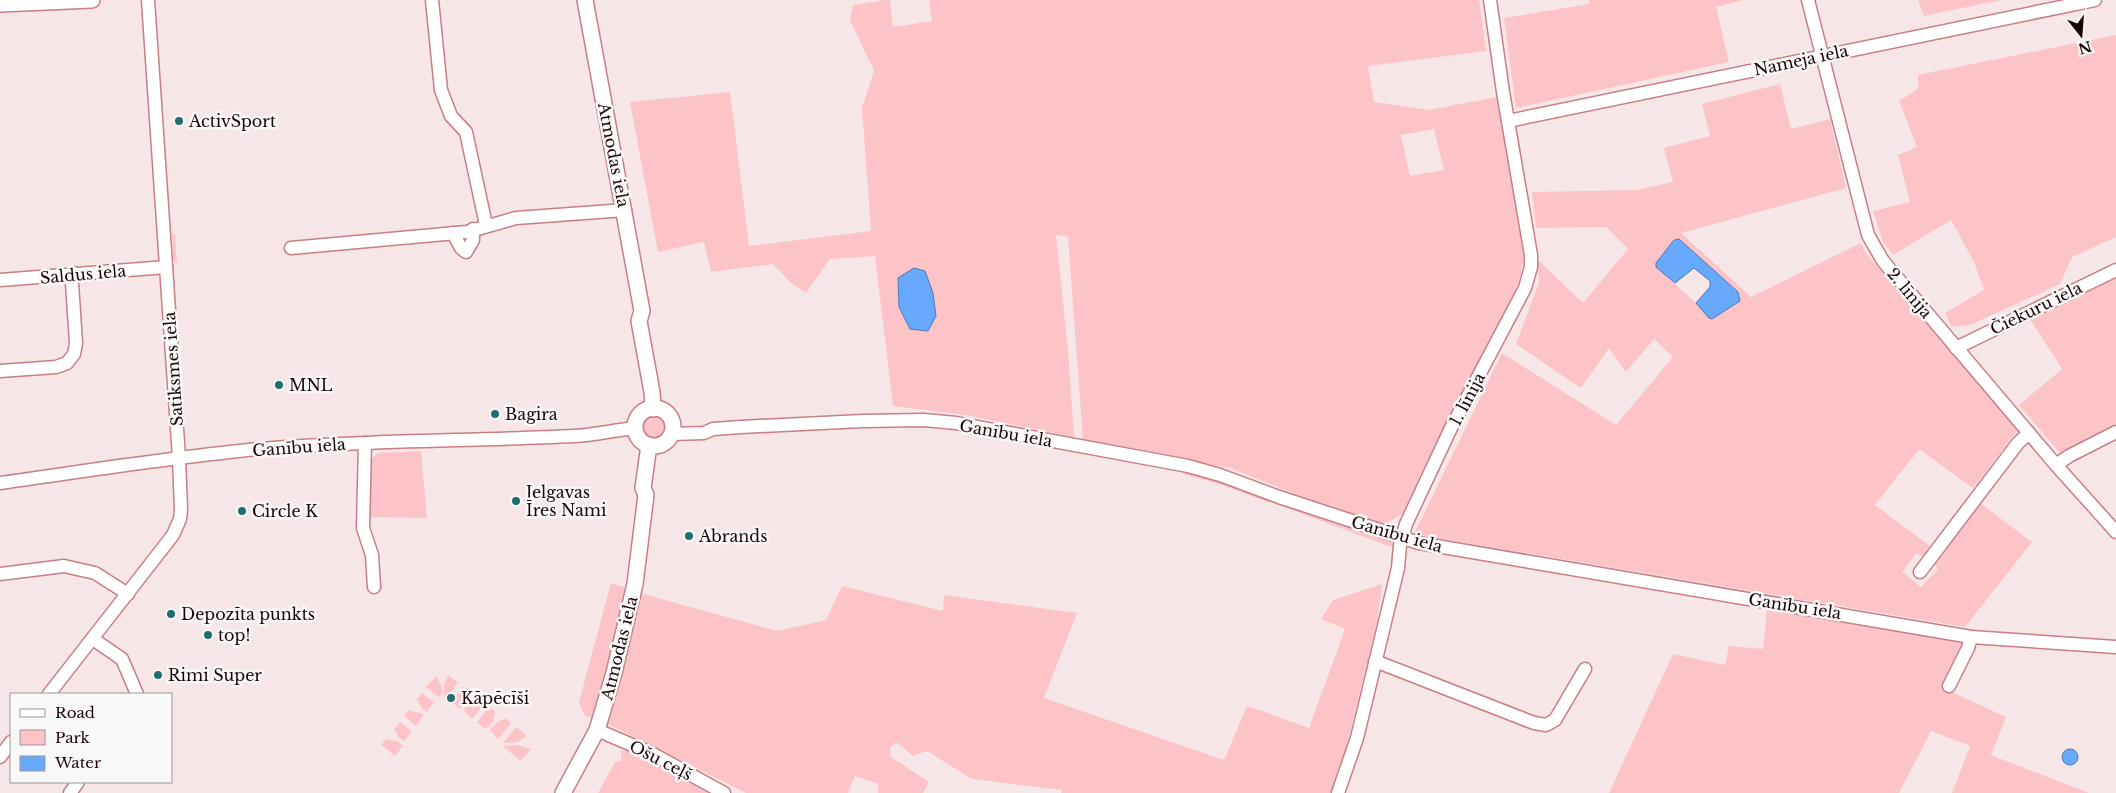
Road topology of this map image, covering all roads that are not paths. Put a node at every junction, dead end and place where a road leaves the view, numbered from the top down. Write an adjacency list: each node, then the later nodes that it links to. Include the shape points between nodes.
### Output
1 (92, 0): 9 (main road)
2 (148, 0): 17 (street, Satiksmes iela)
3 (432, 0): 13 (street, via 441,90 451,116 466,132)
4 (585, 0): 12 (main road, Atmodas iela)
5 (1490, 0): 11 (street, 1. līnija)
6 (1808, 0): 10 (street, 2. līnija)
7 (2095, 0): 8 (street, Nameja iela)
8 (2077, 2): 10 (street, Nameja iela)
9 (0, 4)
10 (1823, 55): 11 (street, Nameja iela); 21 (street, 2. līnija, via 1868,234 1883,261)
11 (1508, 121): 33 (street, 1. līnija, via 1531,267 1514,312 1451,428)
12 (625, 210): 13 (street, via 516,218); 23 (main road, Atmodas iela, via 642,311 648,318 661,390)
13 (486, 225): 14 (street)
14 (473, 229): 15 (street); 15 (street, via 473,240 466,252)
15 (453, 233): 16 (street)
16 (291, 248)
17 (166, 267): 19 (street, Saldus iela); 29 (street, Satiksmes iela)
18 (2116, 270): 21 (street, Čiekuru iela)
19 (74, 273): 20 (street, Saldus iela); 22 (street, via 74,354 67,363 56,367)
20 (0, 280)
21 (1956, 348): 26 (street, 2. līnija)
22 (0, 371)
23 (658, 410): 24 (main road, via 670,417); 27 (main road, via 642,413 639,417)
24 (672, 430): 27 (main road, via 666,442); 33 (street, Ganību iela, via 704,433 714,429 862,421 956,423 1188,466)
25 (2116, 432): 30 (street)
26 (2029, 433): 30 (street, 2. līnija); 34 (street)
27 (645, 439): 28 (street, Ganību iela, via 607,432 600,435); 46 (main road, Atmodas iela, via 652,489 646,495 635,584)
28 (365, 443): 29 (street, Ganību iela); 36 (street, via 363,528 372,555)
29 (179, 458): 31 (street, Ganību iela); 37 (street, Satiksmes iela, via 180,519 174,535)
30 (2056, 465): 32 (street, 2. līnija)
31 (0, 483)
32 (2116, 532)
33 (1402, 539): 38 (street, Ganību iela); 41 (street, 1. līnija)
34 (1920, 572)
35 (0, 574): 37 (street, via 64,566 96,573)
36 (374, 587)
37 (128, 594): 39 (street, Satiksmes iela)
38 (1971, 637): 40 (street, Ganību iela); 43 (street)
39 (93, 639): 44 (street, Satiksmes iela); 45 (street, via 122,659)
40 (2116, 647)
41 (1375, 661): 42 (street, via 1546,725 1555,720); 51 (street, 1. līnija, via 1357,738)
42 (1584, 669)
43 (1949, 686)
44 (50, 693)
45 (136, 693)
46 (597, 730): 49 (main road, Atmodas iela); 50 (street, Ošu ceļš, via 653,754)
47 (10, 743): 48 (street)
48 (0, 757)
49 (564, 793)
50 (724, 793)
51 (1338, 793)

